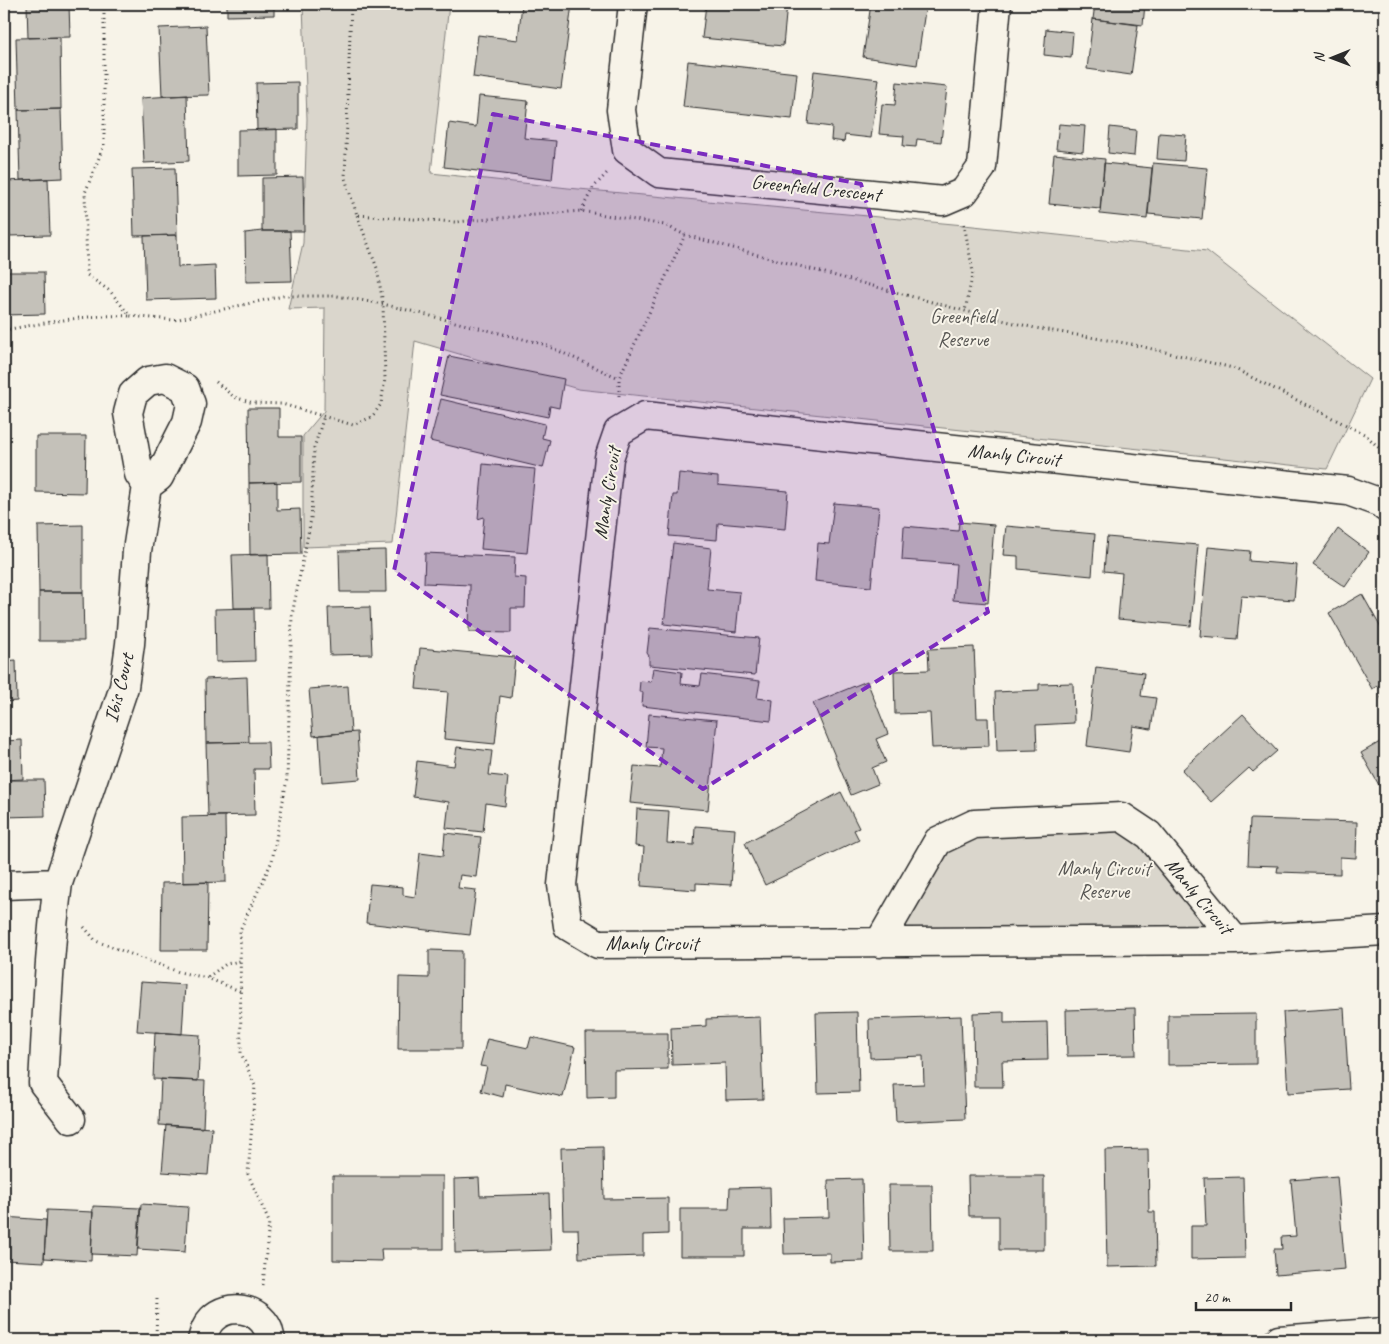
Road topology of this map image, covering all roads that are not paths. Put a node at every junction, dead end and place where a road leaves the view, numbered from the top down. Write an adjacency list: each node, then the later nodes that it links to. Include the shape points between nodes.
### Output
1 (633, 4): 2 (street, Greenfield Crescent, via 621,110 627,150 659,173 943,201 964,192 982,167)
2 (997, 4)
3 (147, 486): 5 (street, Ibis Court, via 124,686)
4 (1385, 507): 9 (street, Manly Circuit, via 1348,491 645,416 618,432 609,458 562,885 568,926 598,944)
5 (58, 883): 6 (street); 10 (street, Ibis Court, via 44,1082)
6 (4, 884)
7 (1385, 931): 8 (street, Manly Circuit)
8 (1235, 940): 9 (street, Manly Circuit); 9 (street, Manly Circuit, via 1149,835 1122,816 974,824 938,841)
9 (879, 943)
10 (71, 1119)
11 (1385, 1332): 14 (street)
12 (202, 1340): 13 (street, via 212,1319 224,1311 237,1309 259,1317)
13 (271, 1340)
14 (1279, 1340)

